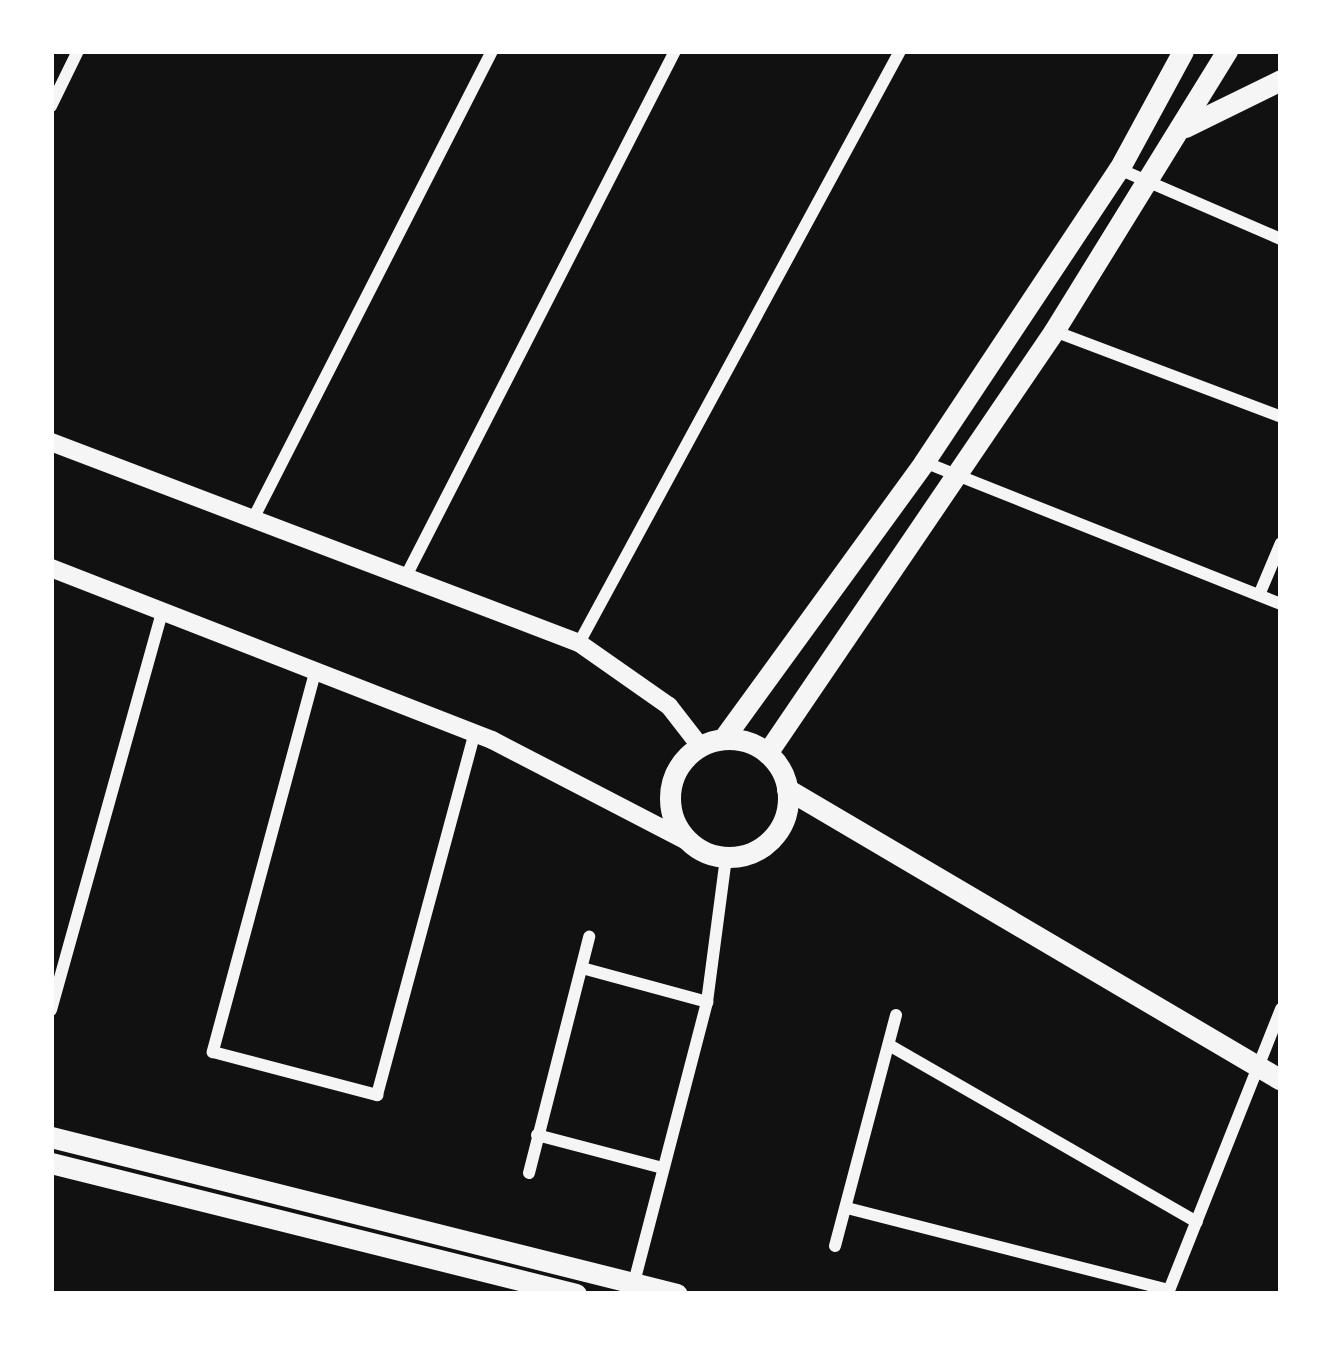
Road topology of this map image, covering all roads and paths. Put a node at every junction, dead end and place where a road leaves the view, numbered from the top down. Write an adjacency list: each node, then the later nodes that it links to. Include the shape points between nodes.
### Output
1 (78, 51): 8 (street)
2 (491, 51): 18 (street)
3 (675, 51): 21 (street)
4 (899, 51): 25 (street)
5 (1183, 51): 10 (main road)
6 (1227, 51): 9 (main road)
7 (1281, 80): 9 (main road)
8 (51, 106)
9 (1184, 127): 11 (main road)
10 (1119, 169): 11 (street); 16 (main road)
11 (1148, 183): 12 (street); 13 (main road)
12 (1281, 239)
13 (1054, 331): 14 (street); 17 (main road)
14 (1281, 418)
15 (51, 442): 18 (street)
16 (924, 462): 17 (street); 28 (main road)
17 (957, 475): 22 (street); 30 (main road)
18 (254, 519): 21 (street)
19 (1281, 543): 22 (street)
20 (51, 568): 24 (street)
21 (405, 578): 25 (street)
22 (1259, 595): 23 (street)
23 (1281, 604)
24 (163, 609): 26 (street); 38 (street)
25 (579, 644): 29 (street, via 669,706)
26 (316, 668): 27 (street); 27 (street, via 213,1052 377,1095)
27 (475, 732): 32 (street)
28 (723, 740): 29 (main road); 30 (main road)
29 (700, 746): 32 (main road, via 670,791)
30 (766, 753): 31 (main road)
31 (787, 789): 33 (main road, via 787,808 769,842); 41 (main road)
32 (688, 842): 33 (main road)
33 (726, 857): 36 (street)
34 (589, 937): 35 (street)
35 (583, 968): 36 (street); 43 (street)
36 (707, 1002): 46 (street)
37 (1281, 1009): 41 (street)
38 (51, 1010)
39 (896, 1015): 40 (street)
40 (889, 1045): 48 (street); 49 (street)
41 (1258, 1066): 42 (main road); 49 (street)
42 (1281, 1080)
43 (537, 1135): 46 (street); 47 (street)
44 (51, 1137): 51 (main road)
45 (51, 1163): 53 (main road)
46 (663, 1168): 51 (street)
47 (529, 1173)
48 (847, 1208): 50 (street); 52 (street)
49 (1197, 1222): 52 (street)
50 (835, 1246)
51 (633, 1289): 54 (main road)
52 (1168, 1292)
53 (576, 1294)
54 (676, 1294)

